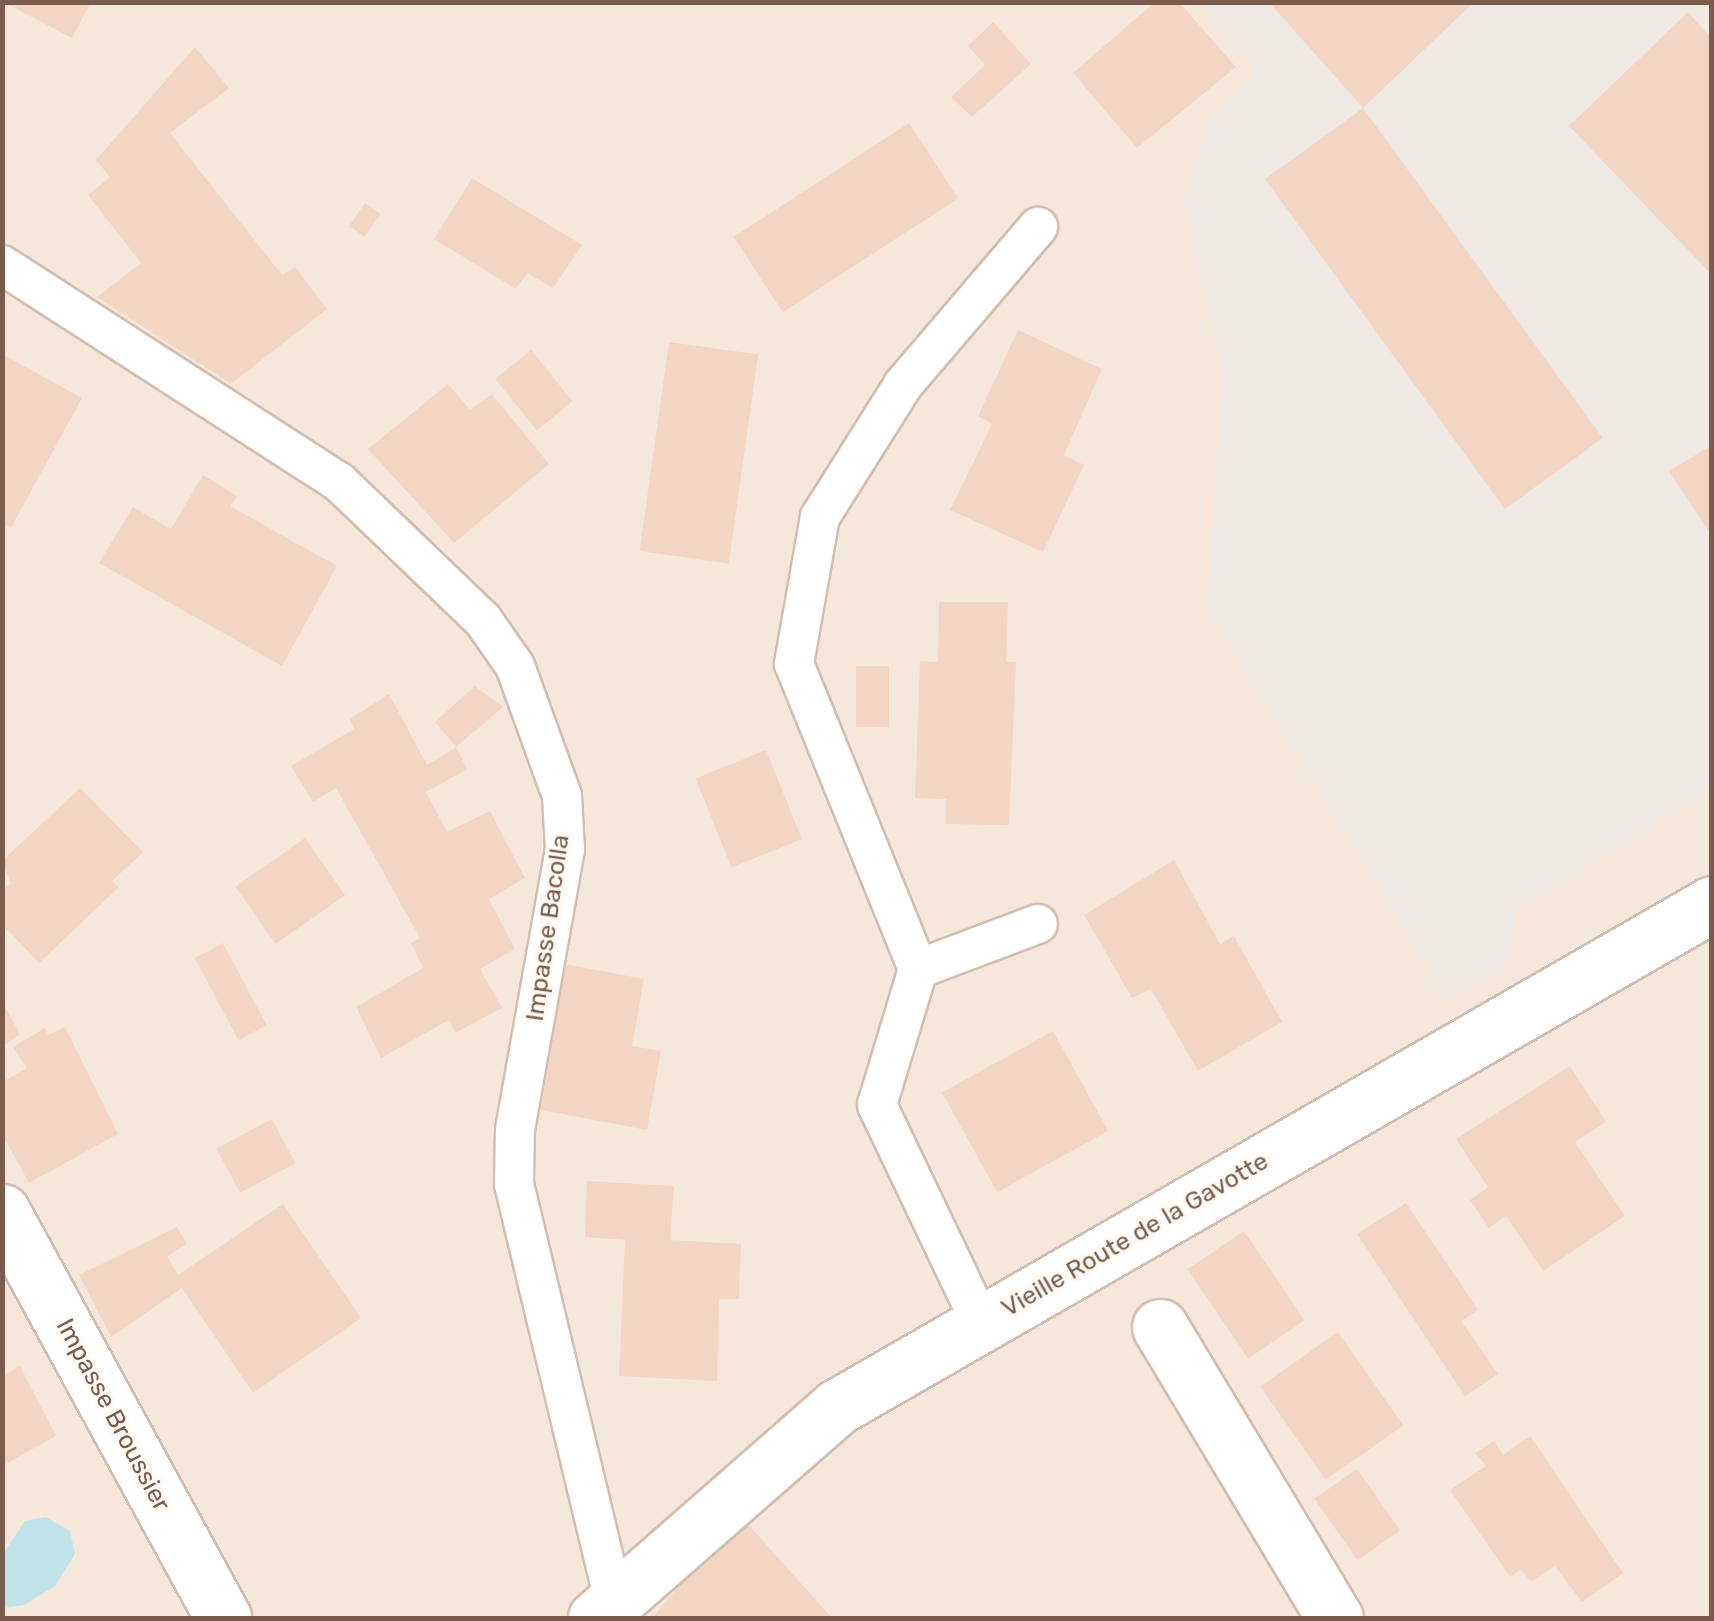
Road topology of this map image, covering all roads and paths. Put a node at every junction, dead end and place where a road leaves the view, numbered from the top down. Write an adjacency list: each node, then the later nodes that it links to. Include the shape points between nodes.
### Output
1 (1038, 228): 5 (lane, via 903,385 820,517 794,664)
2 (2, 265): 9 (lane, Impasse Bacolla, via 338,482 483,620 515,666 562,796 565,849 515,1130 514,1184)
3 (1712, 904): 7 (street, Vieille Route de la Gavotte)
4 (1038, 924): 5 (lane)
5 (918, 969): 7 (lane, via 877,1105)
6 (2, 1212): 10 (street, Impasse Broussier)
7 (981, 1323): 9 (street, Vieille Route de la Gavotte, via 837,1407)
8 (1160, 1327): 11 (street)
9 (605, 1610)
10 (223, 1618)
11 (1335, 1618)

